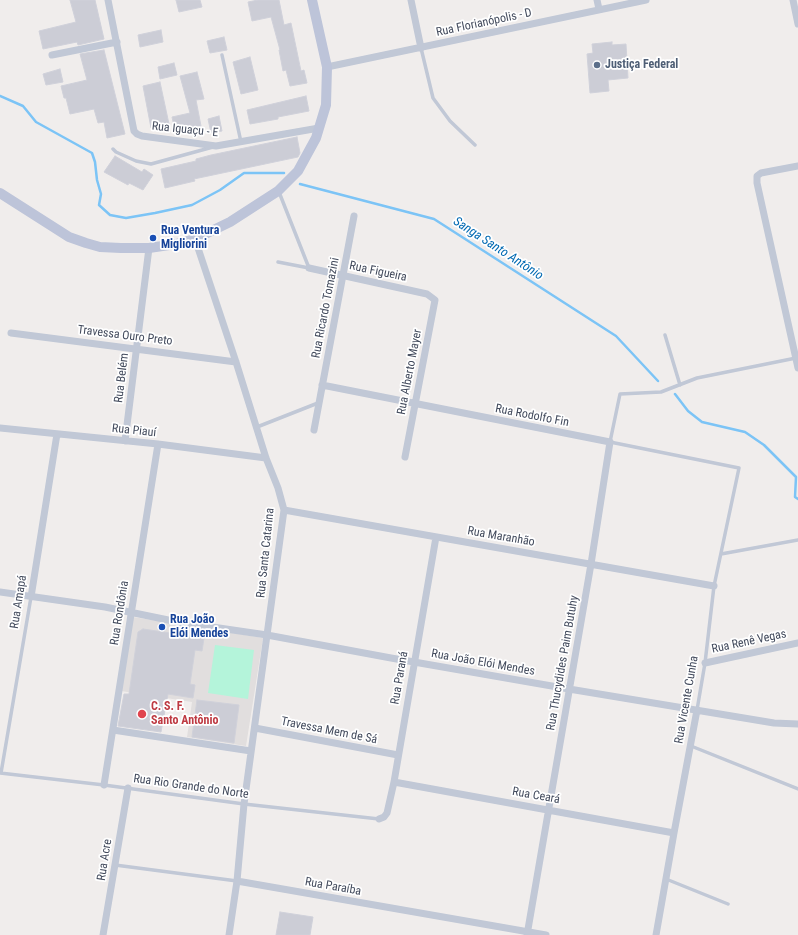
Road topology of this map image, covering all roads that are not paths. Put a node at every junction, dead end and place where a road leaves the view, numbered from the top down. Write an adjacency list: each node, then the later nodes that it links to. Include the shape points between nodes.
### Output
1 (108, 0): 9 (street, Rua Iguaçu - E)
2 (312, 0): 13 (street)
3 (411, 0): 10 (street)
4 (597, 0): 7 (street)
5 (646, 0): 7 (street, Rua Florianópolis - D)
6 (793, 0): 8 (street)
7 (599, 9): 10 (street, Rua Florianópolis - D)
8 (798, 24)
9 (117, 42): 12 (street); 17 (street, Rua Iguaçu - E, via 134,131 142,136)
10 (421, 48): 13 (street, Rua Florianópolis - D); 16 (lane, via 434,98 450,121)
11 (222, 54): 15 (lane)
12 (52, 55)
13 (326, 67): 14 (street, via 326,105)
14 (319, 128): 15 (street, Rua Iguaçu - E); 20 (street, via 298,171)
15 (241, 142): 17 (street, Rua Iguaçu - E)
16 (475, 145)
17 (216, 146): 18 (lane, via 151,164 136,161)
18 (113, 149)
19 (798, 166): 32 (street, via 761,173 757,183)
20 (278, 191): 23 (street, via 230,222); 26 (lane)
21 (0, 193): 24 (street, via 78,241 111,248)
22 (354, 216): 27 (street, Rua Ricardo Tomazini)
23 (195, 239): 24 (street); 33 (street, Rua Santa Catarina)
24 (149, 248): 31 (street, Rua Belém)
25 (278, 262): 26 (lane, Rua Figueira)
26 (309, 268): 27 (street, Rua Figueira)
27 (343, 276): 28 (street, Rua Figueira); 35 (street, Rua Ricardo Tomazini)
28 (427, 294): 38 (street, Rua Alberto Mayer, via 435,300)
29 (10, 333): 31 (street, Travessa Ouro Preto)
30 (665, 335): 36 (lane)
31 (137, 349): 33 (street, Travessa Ouro Preto); 43 (street, Rua Belém)
32 (797, 358): 34 (street); 36 (lane, via 697,378)
33 (236, 362): 39 (street, Rua Santa Catarina)
34 (798, 368)
35 (322, 385): 37 (street, Rua Ricardo Tomazini); 38 (street, Rua Rodolfo Fin)
36 (680, 385): 44 (lane, Rua Thucydides Paim Butuhy, via 661,392 620,394)
37 (319, 403): 39 (lane); 41 (street, Rua Ricardo Tomazini)
38 (415, 404): 44 (street, Rua Rodolfo Fin); 46 (street, Rua Alberto Mayer)
39 (256, 427): 47 (street, Rua Santa Catarina)
40 (0, 428): 42 (street, Rua Piauí)
41 (314, 430)
42 (57, 434): 43 (street, Rua Piauí); 56 (street, Rua Amapá)
43 (126, 441): 45 (street, Rua Piauí)
44 (610, 442): 48 (lane, Rua Rodolfo Fin); 53 (street, Rua Thucydides Paim Butuhy)
45 (158, 444): 47 (street, Rua Piauí); 57 (street, Rua Rondônia)
46 (405, 457)
47 (266, 458): 49 (street, Rua Santa Catarina)
48 (739, 468): 52 (lane, Rua Vicente Cunha)
49 (284, 510): 50 (street, Rua Maranhão); 58 (street, Rua Santa Catarina)
50 (436, 536): 53 (street, Rua Maranhão); 60 (street, Rua Paraná)
51 (798, 540): 52 (lane)
52 (721, 554): 54 (lane, Rua Vicente Cunha)
53 (591, 564): 54 (street, Rua Maranhão); 62 (street, Rua Thucydides Paim Butuhy)
54 (714, 586): 61 (lane, Rua Vicente Cunha)
55 (0, 592): 56 (street, Rua João Elói Mendes)
56 (31, 597): 57 (street, Rua João Elói Mendes); 70 (lane, Rua Amapá)
57 (131, 612): 58 (street, Rua João Elói Mendes, via 178,622); 66 (street, Rua Rondônia)
58 (267, 635): 60 (street, Rua João Elói Mendes); 65 (street, Rua Santa Catarina)
59 (798, 643): 61 (street, Rua Renê Vegas)
60 (414, 662): 62 (street, Rua João Elói Mendes); 69 (street, Rua Paraná)
61 (705, 663): 63 (lane, Rua Vicente Cunha)
62 (569, 689): 63 (street, Rua João Elói Mendes); 76 (street, Rua Thucydides Paim Butuhy)
63 (697, 710): 64 (street, Rua João Elói Mendes, via 774,723); 67 (street, Rua Vicente Cunha)
64 (798, 724)
65 (255, 728): 68 (street, Rua Santa Catarina); 69 (street, Travessa Mem de Sá)
66 (113, 730): 68 (street); 72 (street, Rua Rondônia)
67 (691, 746): 74 (lane); 78 (street, Rua Vicente Cunha)
68 (251, 751): 75 (street, Rua Santa Catarina)
69 (398, 755): 71 (street, Rua Paraná)
70 (0, 773): 72 (lane, Rua Rio Grande do Norte)
71 (394, 782): 76 (street, Rua Ceará); 77 (street, Rua Paraná, via 387,813)
72 (104, 785): 73 (lane, Rua Rio Grande do Norte)
73 (128, 788): 75 (lane, Rua Rio Grande do Norte); 79 (street, Rua Acre)
74 (798, 789)
75 (244, 804): 77 (lane, Rua Rio Grande do Norte); 81 (street, Rua Santa Catarina)
76 (549, 809): 78 (street, Rua Ceará); 83 (street, Rua Thucydides Paim Butuhy)
77 (379, 819)
78 (674, 833): 80 (street, Rua Vicente Cunha)
79 (115, 865): 81 (lane, Rua Paraíba); 84 (street, Rua Acre)
80 (666, 879): 82 (lane); 87 (street, Rua Vicente Cunha)
81 (237, 881): 83 (street, Rua Paraíba); 85 (street, Rua Santa Catarina)
82 (728, 904)
83 (527, 933): 86 (street, Rua Paraíba)
84 (103, 935)
85 (229, 935)
86 (546, 935)
87 (656, 935)

